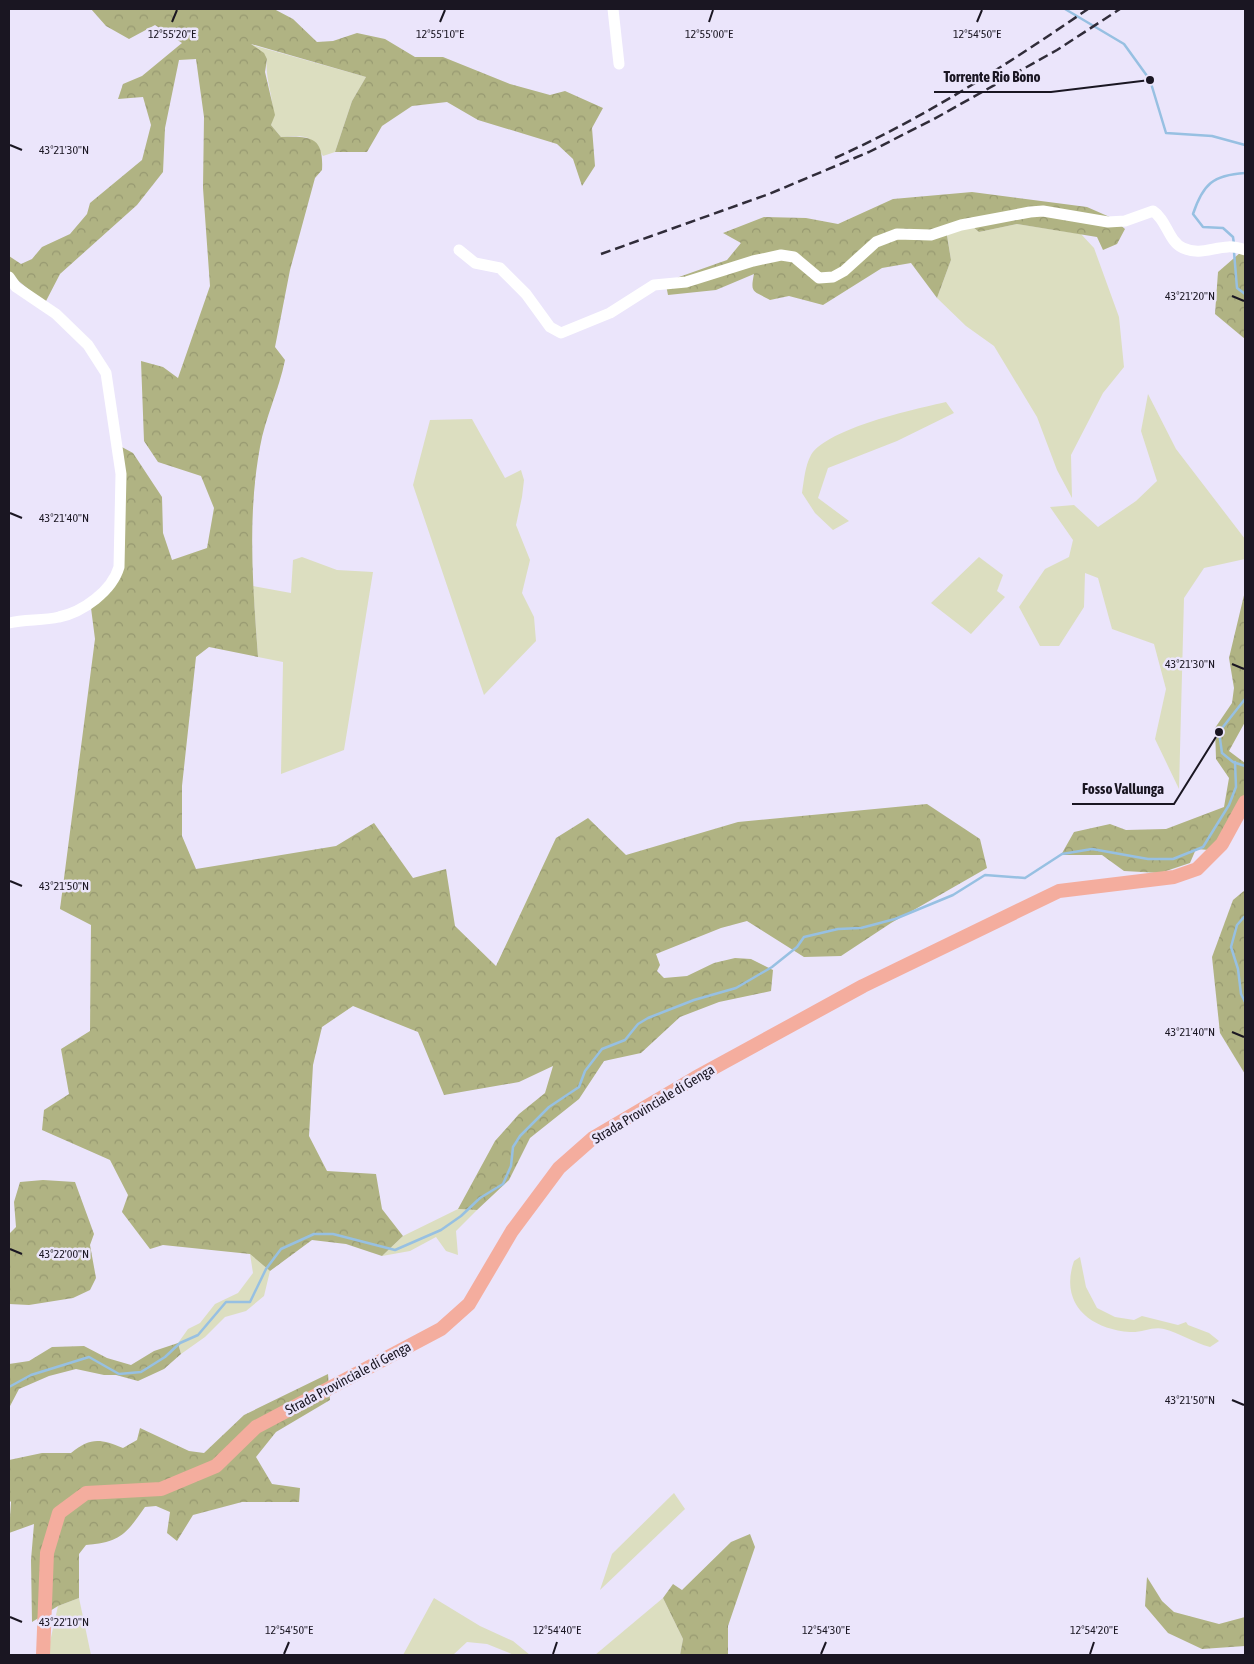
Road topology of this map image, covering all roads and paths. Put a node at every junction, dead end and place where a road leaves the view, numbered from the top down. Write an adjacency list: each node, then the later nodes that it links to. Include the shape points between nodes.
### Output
1 (613, 9): 2 (street)
2 (619, 64)
3 (1238, 247): 4 (street, via 1185,249 1175,242 1153,211 1126,221 1108,222 1043,211 1030,212 961,225 931,235 888,236 833,277 819,278 794,257 781,255 686,282 654,285 610,313 561,333 550,327 526,294 500,268 475,263)
4 (459, 250)
5 (9, 277): 6 (street, via 16,287 56,314 88,345 106,373 110,382 121,474 119,567 110,586 77,611 58,617)
6 (9, 623)
7 (1245, 802): 8 (main road, Strada Provinciale di Genga, via 1222,844 1197,869 1174,877 1059,891 864,986 694,1078 593,1138 559,1168 512,1231 469,1304 441,1329 256,1427 216,1466 161,1489 86,1492 59,1513 47,1554)
8 (43, 1655)

